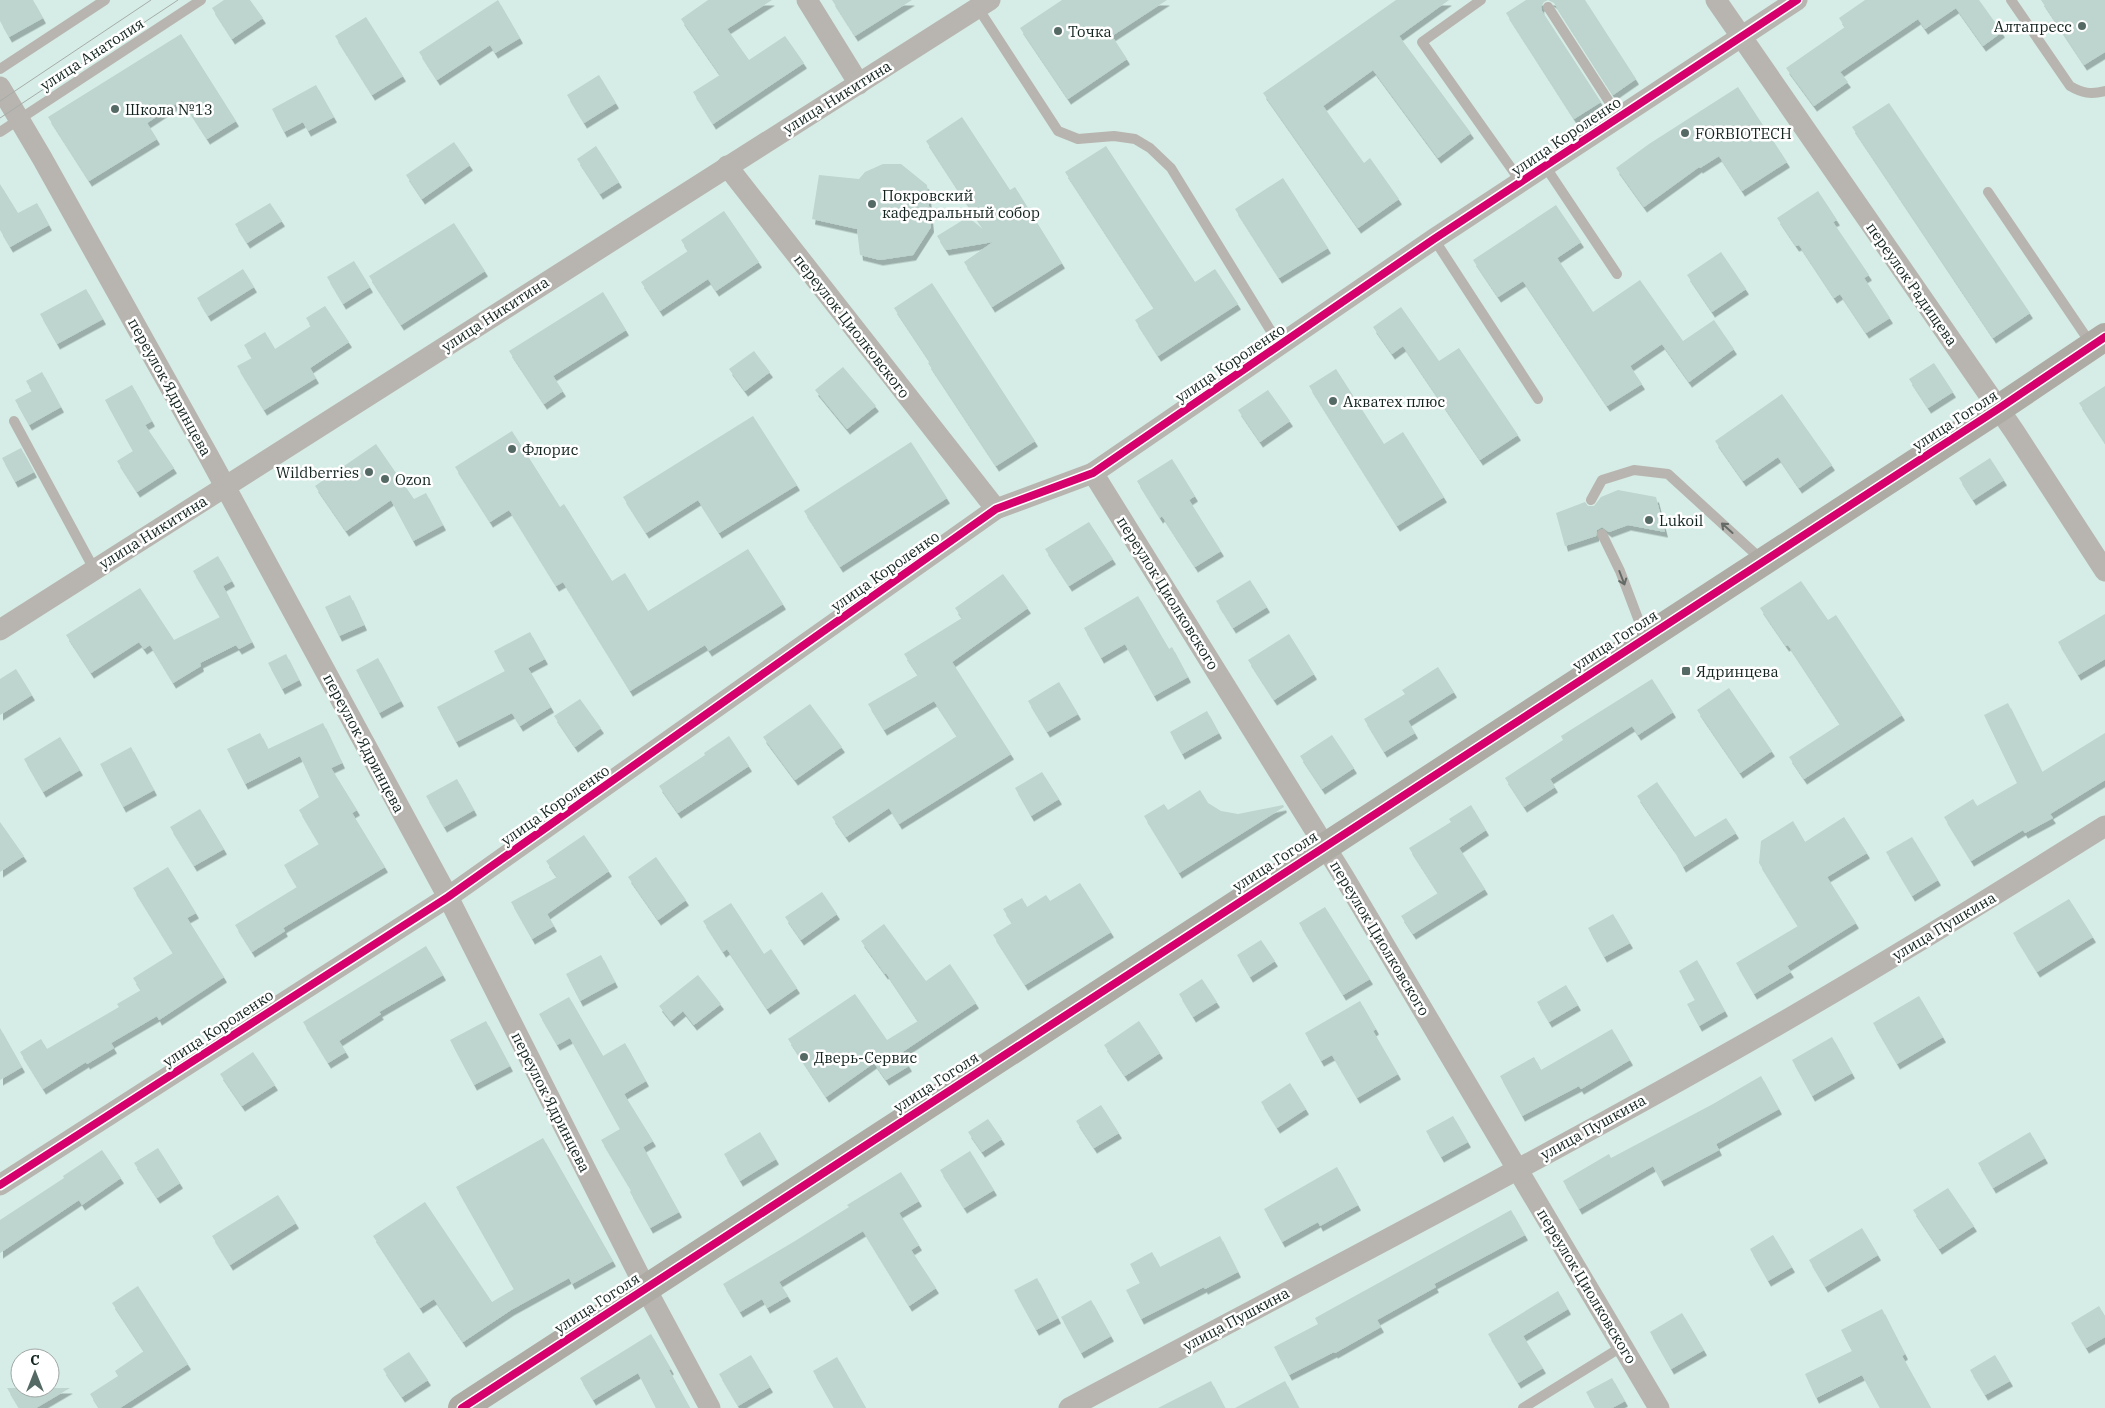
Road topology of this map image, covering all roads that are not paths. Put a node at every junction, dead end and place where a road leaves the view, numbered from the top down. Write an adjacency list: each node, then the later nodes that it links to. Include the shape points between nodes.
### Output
1 (105, 0): 11 (lane)
2 (201, 0): 16 (lane, улица Анатолия)
3 (807, 0): 12 (street)
4 (1481, 0): 20 (lane, via 1422,42)
5 (1716, 0): 10 (street, переулок Радищева)
6 (1797, 0): 10 (street, улица Короленко)
7 (2011, 0): 14 (lane, via 2070,86 2090,94)
8 (984, 4): 12 (street, улица Никитина); 25 (lane, via 1058,131 1078,139 1114,136 1136,139 1171,168)
9 (1548, 7): 15 (lane)
10 (1740, 36): 15 (street, улица Короленко); 27 (street, переулок Радищева)
11 (0, 69)
12 (859, 84): 18 (street, улица Никитина)
13 (0, 87): 16 (street, переулок Ядринцева)
14 (2105, 91)
15 (1619, 117): 19 (street, улица Короленко)
16 (19, 120): 17 (lane, улица Анатолия); 30 (street, переулок Ядринцева)
17 (0, 132)
18 (727, 166): 30 (street, улица Никитина); 32 (street, переулок Циолковского)
19 (1545, 166): 20 (street, улица Короленко); 23 (lane)
20 (1521, 182): 22 (street, улица Короленко)
21 (1988, 192): 24 (lane)
22 (1434, 239): 25 (street, улица Короленко); 26 (lane)
23 (1617, 274)
24 (2098, 342): 27 (street, улица Гоголя)
25 (1280, 346): 29 (street, улица Короленко)
26 (1538, 399)
27 (1998, 409): 34 (street, улица Гоголя); 36 (street, переулок Радищева)
28 (14, 421): 35 (lane)
29 (1094, 473): 32 (street, улица Короленко); 40 (street, переулок Циолковского)
30 (224, 487): 35 (street, улица Никитина); 41 (street, переулок Ядринцева)
31 (1591, 500): 34 (lane, one-way to 31, via 1668,474 1634,470 1602,480)
32 (996, 510): 41 (street, улица Короленко)
33 (1602, 534): 38 (lane, one-way to 38)
34 (1763, 560): 38 (street, улица Гоголя)
35 (94, 569): 37 (street, улица Никитина)
36 (2105, 571)
37 (0, 630)
38 (1645, 637): 40 (street, улица Гоголя)
39 (2105, 826): 42 (street, улица Пушкина, via 1955,920 1733,1051)
40 (1324, 846): 42 (street, переулок Циолковского); 44 (street, улица Гоголя)
41 (448, 897): 43 (street, улица Короленко); 44 (street, переулок Ядринцева)
42 (1517, 1169): 45 (street, переулок Циолковского); 48 (street, улица Пушкина)
43 (0, 1185)
44 (645, 1287): 46 (street, улица Гоголя); 47 (street, переулок Ядринцева)
45 (1623, 1346): 49 (lane); 50 (street, переулок Циолковского)
46 (462, 1408)
47 (710, 1408)
48 (1069, 1408)
49 (1522, 1408)
50 (1659, 1408)

